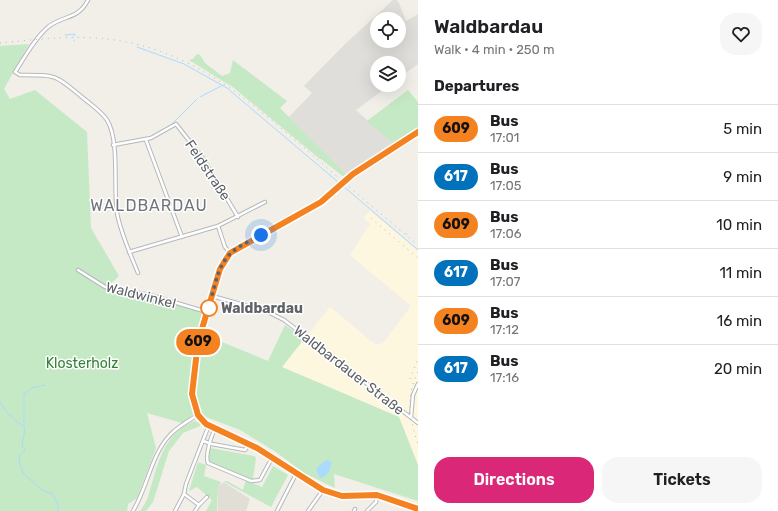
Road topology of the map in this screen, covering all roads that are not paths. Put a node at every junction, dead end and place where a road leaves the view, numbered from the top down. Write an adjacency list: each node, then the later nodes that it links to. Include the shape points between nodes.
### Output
1 (88, 0): 4 (street, via 78,13 49,26 30,48 15,72 20,76 52,75 62,80 105,117 110,127)
2 (418, 132): 10 (street, via 353,174 321,202)
3 (146, 140): 4 (street); 6 (street, Feldstraße, via 176,124 202,157); 8 (street)
4 (113, 145): 9 (street, via 117,212)
5 (265, 202): 6 (street)
6 (238, 217): 7 (street)
7 (218, 226): 8 (street); 10 (street, via 225,247)
8 (182, 237): 9 (street)
9 (129, 252): 12 (street)
10 (230, 253): 13 (street, via 220,269)
11 (78, 270): 14 (street, Waldwinkel, via 105,286 150,295)
12 (138, 273)
13 (212, 296): 14 (street); 17 (street, Waldbardauer Straße, via 266,311 284,320)
14 (207, 312): 16 (street, via 197,349 192,385 192,400)
15 (418, 384): 17 (street, via 413,395)
16 (198, 415): 19 (street); 32 (street, via 173,432 161,446)
17 (411, 418): 18 (street, Waldbardauer Straße)
18 (418, 423)
19 (215, 429): 22 (street); 23 (street)
20 (207, 430): 21 (street)
21 (203, 441): 22 (street); 27 (street)
22 (211, 444): 23 (street, via 245,450); 24 (street, via 207,455 208,463 251,481 260,480)
23 (249, 444): 24 (street)
24 (272, 458): 25 (street)
25 (296, 474): 26 (street); 35 (street)
26 (323, 490): 28 (street, via 342,496); 36 (street)
27 (184, 494): 30 (street); 33 (street)
28 (377, 495): 31 (street); 37 (street, via 376,502)
29 (207, 497): 30 (street)
30 (199, 505): 34 (street)
31 (418, 509)
32 (133, 511)
33 (175, 511)
34 (195, 511)
35 (277, 511)
36 (308, 511)
37 (367, 511)

